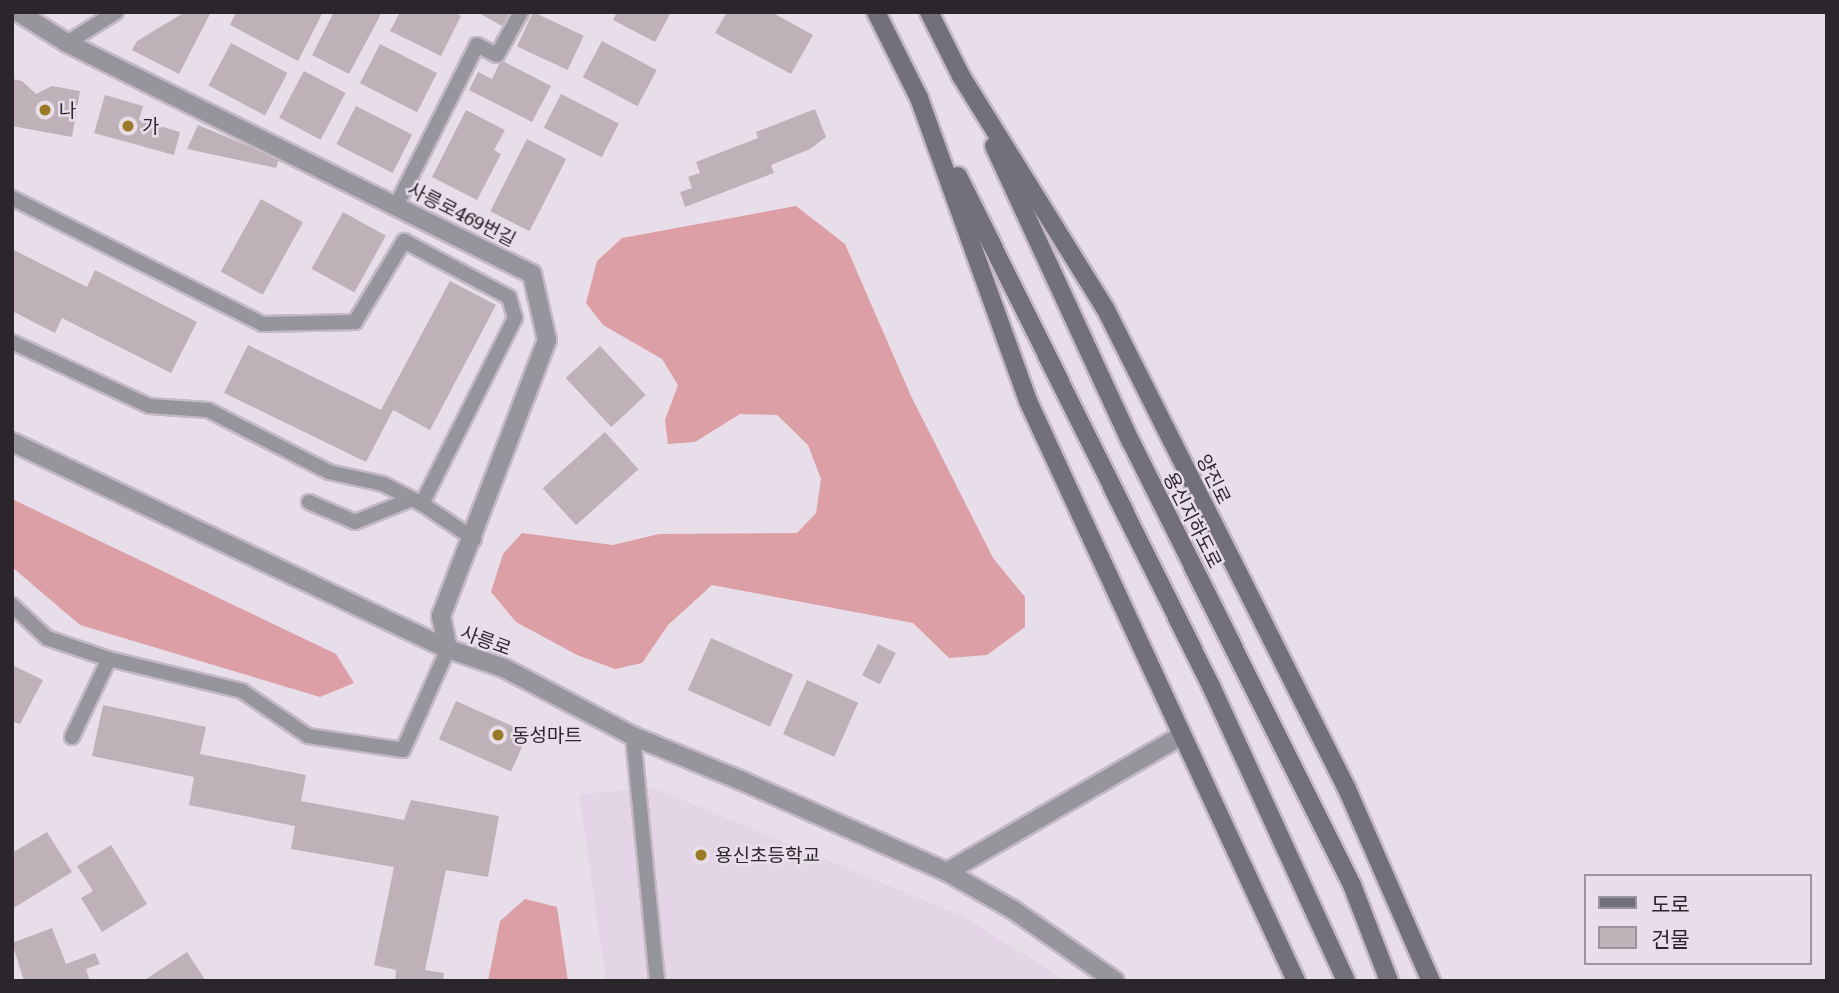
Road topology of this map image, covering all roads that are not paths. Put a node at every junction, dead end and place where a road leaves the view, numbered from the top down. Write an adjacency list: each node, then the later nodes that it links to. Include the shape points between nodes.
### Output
1 (18, 12): 6 (street, 사릉로469번길)
2 (116, 12): 6 (lane)
3 (521, 12): 10 (lane, via 497,55 477,45)
4 (876, 12): 8 (main road)
5 (929, 12): 7 (main road, 양진로)
6 (67, 43): 10 (street, 사릉로469번길)
7 (961, 76): 27 (main road, 용신지하도로, via 1131,442 1352,885); 28 (main road, 양진로, via 1105,308 1347,789)
8 (919, 98): 20 (main road, via 1028,401); 26 (main road, via 1211,686)
9 (12, 198): 13 (lane, via 262,324 355,322 404,241 509,297 515,318)
10 (397, 204): 15 (street, 사릉로469번길, via 531,274 547,340)
11 (12, 342): 13 (lane, via 149,406 208,411 329,472 383,484)
12 (12, 442): 17 (street, 사릉로)
13 (417, 501): 14 (lane, via 355,522); 15 (lane)
14 (309, 502)
15 (474, 539): 17 (street, 사릉로469번길, via 441,616)
16 (12, 605): 18 (lane, via 47,638)
17 (448, 649): 18 (lane, via 403,750 308,736 242,691); 19 (street, 사릉로, via 504,668)
18 (109, 659): 21 (lane)
19 (633, 736): 22 (street, 사릉로); 23 (lane)
20 (1181, 736): 22 (street); 25 (main road)
21 (72, 737)
22 (947, 872): 24 (street, 사릉로, via 1015,911)
23 (657, 981)
24 (1115, 981)
25 (1296, 981)
26 (1346, 981)
27 (1389, 981)
28 (1431, 981)

